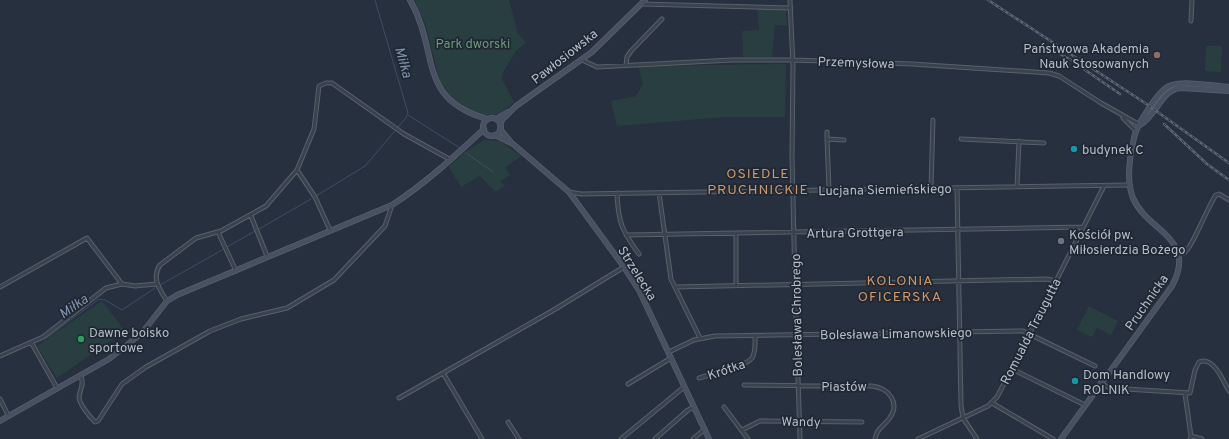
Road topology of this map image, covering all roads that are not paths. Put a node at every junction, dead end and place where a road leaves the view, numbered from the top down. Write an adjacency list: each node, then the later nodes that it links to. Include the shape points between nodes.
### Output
1 (410, 0): 15 (street, via 424,31 438,86 453,103)
2 (645, 0): 5 (street, Pawłosiowska)
3 (790, 0): 6 (street, Bolesława Chrobrego)
4 (1192, 0): 8 (street)
5 (640, 4): 6 (street); 9 (street, Pawłosiowska)
6 (791, 8): 10 (street, Bolesława Chrobrego)
7 (662, 19): 11 (street, via 627,57)
8 (1191, 21)
9 (582, 60): 11 (street, Przemysłowa, via 597,67); 14 (street, Pawłosiowska)
10 (793, 60): 11 (street, Przemysłowa); 16 (street, Przemysłowa, via 912,64 1049,73 1059,76); 41 (street, Bolesława Chrobrego)
11 (626, 65)
12 (1229, 87): 20 (street, Pruchnicka, via 1179,84 1166,87)
13 (1229, 91): 20 (street, Pruchnicka, via 1174,89 1167,93 1151,116)
14 (511, 110): 17 (street, Pawłosiowska); 21 (street, Pawłosiowska)
15 (471, 114): 18 (street); 22 (street)
16 (1120, 115): 20 (street); 23 (street)
17 (496, 119): 18 (street); 21 (street)
18 (487, 120): 22 (street)
19 (933, 120): 39 (street)
20 (1140, 125): 23 (street, Pruchnicka)
21 (500, 127): 26 (street); 33 (street, Strzelecka)
22 (484, 128): 25 (street); 31 (street)
23 (1136, 131): 36 (street, Pruchnicka)
24 (827, 132): 27 (street)
25 (488, 134): 26 (street); 31 (street)
26 (495, 135): 33 (street, Strzelecka)
27 (827, 139): 29 (street); 42 (street)
28 (961, 139): 30 (street)
29 (844, 140)
30 (1019, 141): 32 (street); 38 (street)
31 (471, 143): 34 (street)
32 (1044, 143)
33 (513, 144): 43 (street, Strzelecka)
34 (451, 160): 35 (street, via 404,134 339,87 326,83 319,86 314,129); 49 (street, via 413,192)
35 (297, 170): 50 (street, via 266,206); 52 (street, via 315,197)
36 (1129, 185): 37 (street, Lucjana Siemieńskiego); 59 (street, Pruchnicka, via 1134,200 1170,239)
37 (1104, 186): 38 (street, Lucjana Siemieńskiego); 51 (street, Romualda Traugutta)
38 (1017, 187): 40 (street, Lucjana Siemieńskiego)
39 (931, 188): 40 (street, Lucjana Siemieńskiego); 42 (street, Lucjana Siemieńskiego)
40 (957, 188): 53 (street)
41 (793, 190): 42 (street, Lucjana Siemieńskiego); 45 (street, Lucjana Siemieńskiego); 55 (street, Bolesława Chrobrego)
42 (829, 190)
43 (569, 192): 46 (street, Lucjana Siemieńskiego); 48 (street, Strzelecka)
44 (617, 193): 45 (street, Lucjana Siemieńskiego); 46 (street, Lucjana Siemieńskiego); 57 (street, via 618,215)
45 (659, 193): 58 (street)
46 (581, 194): 48 (street)
47 (1229, 200): 59 (street, via 1219,194 1216,195 1189,247 1184,253)
48 (578, 204): 62 (street, Strzelecka)
49 (392, 205): 52 (street); 85 (street, via 385,226 334,280 287,308 241,319 210,331 146,367 122,384 98,421 91,419 80,402 83,384)
50 (251, 216): 54 (street); 61 (street)
51 (1083, 227): 53 (street, Artura Grottgera); 65 (street, Romualda Traugutta)
52 (330, 230): 61 (street)
53 (958, 230): 55 (street, Artura Grottgera); 64 (street)
54 (218, 232): 63 (street); 67 (street, via 196,238 160,265 157,269)
55 (794, 233): 56 (street, Artura Grottgera); 68 (street, Bolesława Chrobrego)
56 (736, 234): 58 (street, Artura Grottgera); 69 (street)
57 (626, 235): 58 (street, Artura Grottgera); 60 (street)
58 (664, 235): 71 (street)
59 (1177, 252): 87 (street, Pruchnicka, via 1178,273 1172,286)
60 (639, 254)
61 (267, 256): 63 (street)
62 (624, 266): 79 (street, Strzelecka, via 639,290); 84 (street, via 552,311)
63 (236, 271): 72 (street)
64 (959, 280): 65 (street); 68 (street); 73 (street)
65 (1056, 281): 74 (street, Romualda Traugutta)
66 (122, 284): 67 (street); 70 (street, via 87,238); 78 (street, via 106,288)
67 (156, 284): 72 (street)
68 (795, 284): 69 (street); 75 (street, Bolesława Chrobrego)
69 (736, 285): 71 (street)
70 (0, 287)
71 (674, 287): 77 (street)
72 (167, 301): 85 (street, via 130,344 109,359)
73 (960, 332): 74 (street, Bolesława Limanowskiego); 75 (street, Bolesława Limanowskiego); 102 (street)
74 (1029, 333): 82 (street, Bolesława Limanowskiego); 83 (street, Romualda Traugutta)
75 (797, 335): 76 (street, Bolesława Limanowskiego); 90 (street, Bolesława Chrobrego)
76 (755, 336): 77 (street, Bolesława Limanowskiego); 86 (street, Krótka, via 751,359)
77 (700, 338): 79 (street, Bolesława Limanowskiego)
78 (32, 343): 80 (street); 92 (street)
79 (669, 352): 81 (street, Strzelecka)
80 (0, 356)
81 (671, 358): 88 (street); 91 (street, Strzelecka)
82 (1095, 366)
83 (1012, 369): 97 (street, Romualda Traugutta); 98 (street)
84 (442, 373): 95 (street); 111 (street)
85 (80, 374): 92 (street)
86 (699, 378)
87 (1100, 383): 94 (street, via 1110,388); 98 (street, Pruchnicka)
88 (628, 384)
89 (744, 385): 90 (street, Piastów)
90 (798, 386): 104 (street, Bolesława Chrobrego); 119 (street, Piastów, via 872,386 885,389 893,401 891,415 877,432)
91 (684, 387): 100 (street, Strzelecka); 113 (street)
92 (57, 388): 101 (street)
93 (1229, 391): 94 (street, via 1212,363 1202,361 1195,370 1190,393)
94 (1185, 394): 110 (street)
95 (399, 398)
96 (0, 399): 101 (street)
97 (992, 403): 102 (street); 122 (street)
98 (1085, 405): 123 (street, Pruchnicka)
99 (724, 407): 108 (street)
100 (694, 408): 107 (street, Strzelecka); 114 (street, via 688,410)
101 (8, 415): 103 (street)
102 (963, 418): 109 (street); 121 (street)
103 (0, 421)
104 (799, 421): 106 (street, Wandy); 108 (street, Wandy, via 760,420); 118 (street, Bolesława Chrobrego)
105 (508, 422): 112 (street)
106 (862, 422)
107 (705, 429): 115 (street); 116 (street, Strzelecka)
108 (742, 430): 117 (street)
109 (923, 438): 120 (street)
110 (1190, 438): 124 (street)
111 (482, 439)
112 (519, 439)
113 (621, 439)
114 (655, 439)
115 (693, 439)
116 (709, 439)
117 (748, 439)
118 (800, 439)
119 (875, 439)
120 (918, 439)
121 (977, 439)
122 (1053, 439)
123 (1061, 439)
124 (1202, 439)

